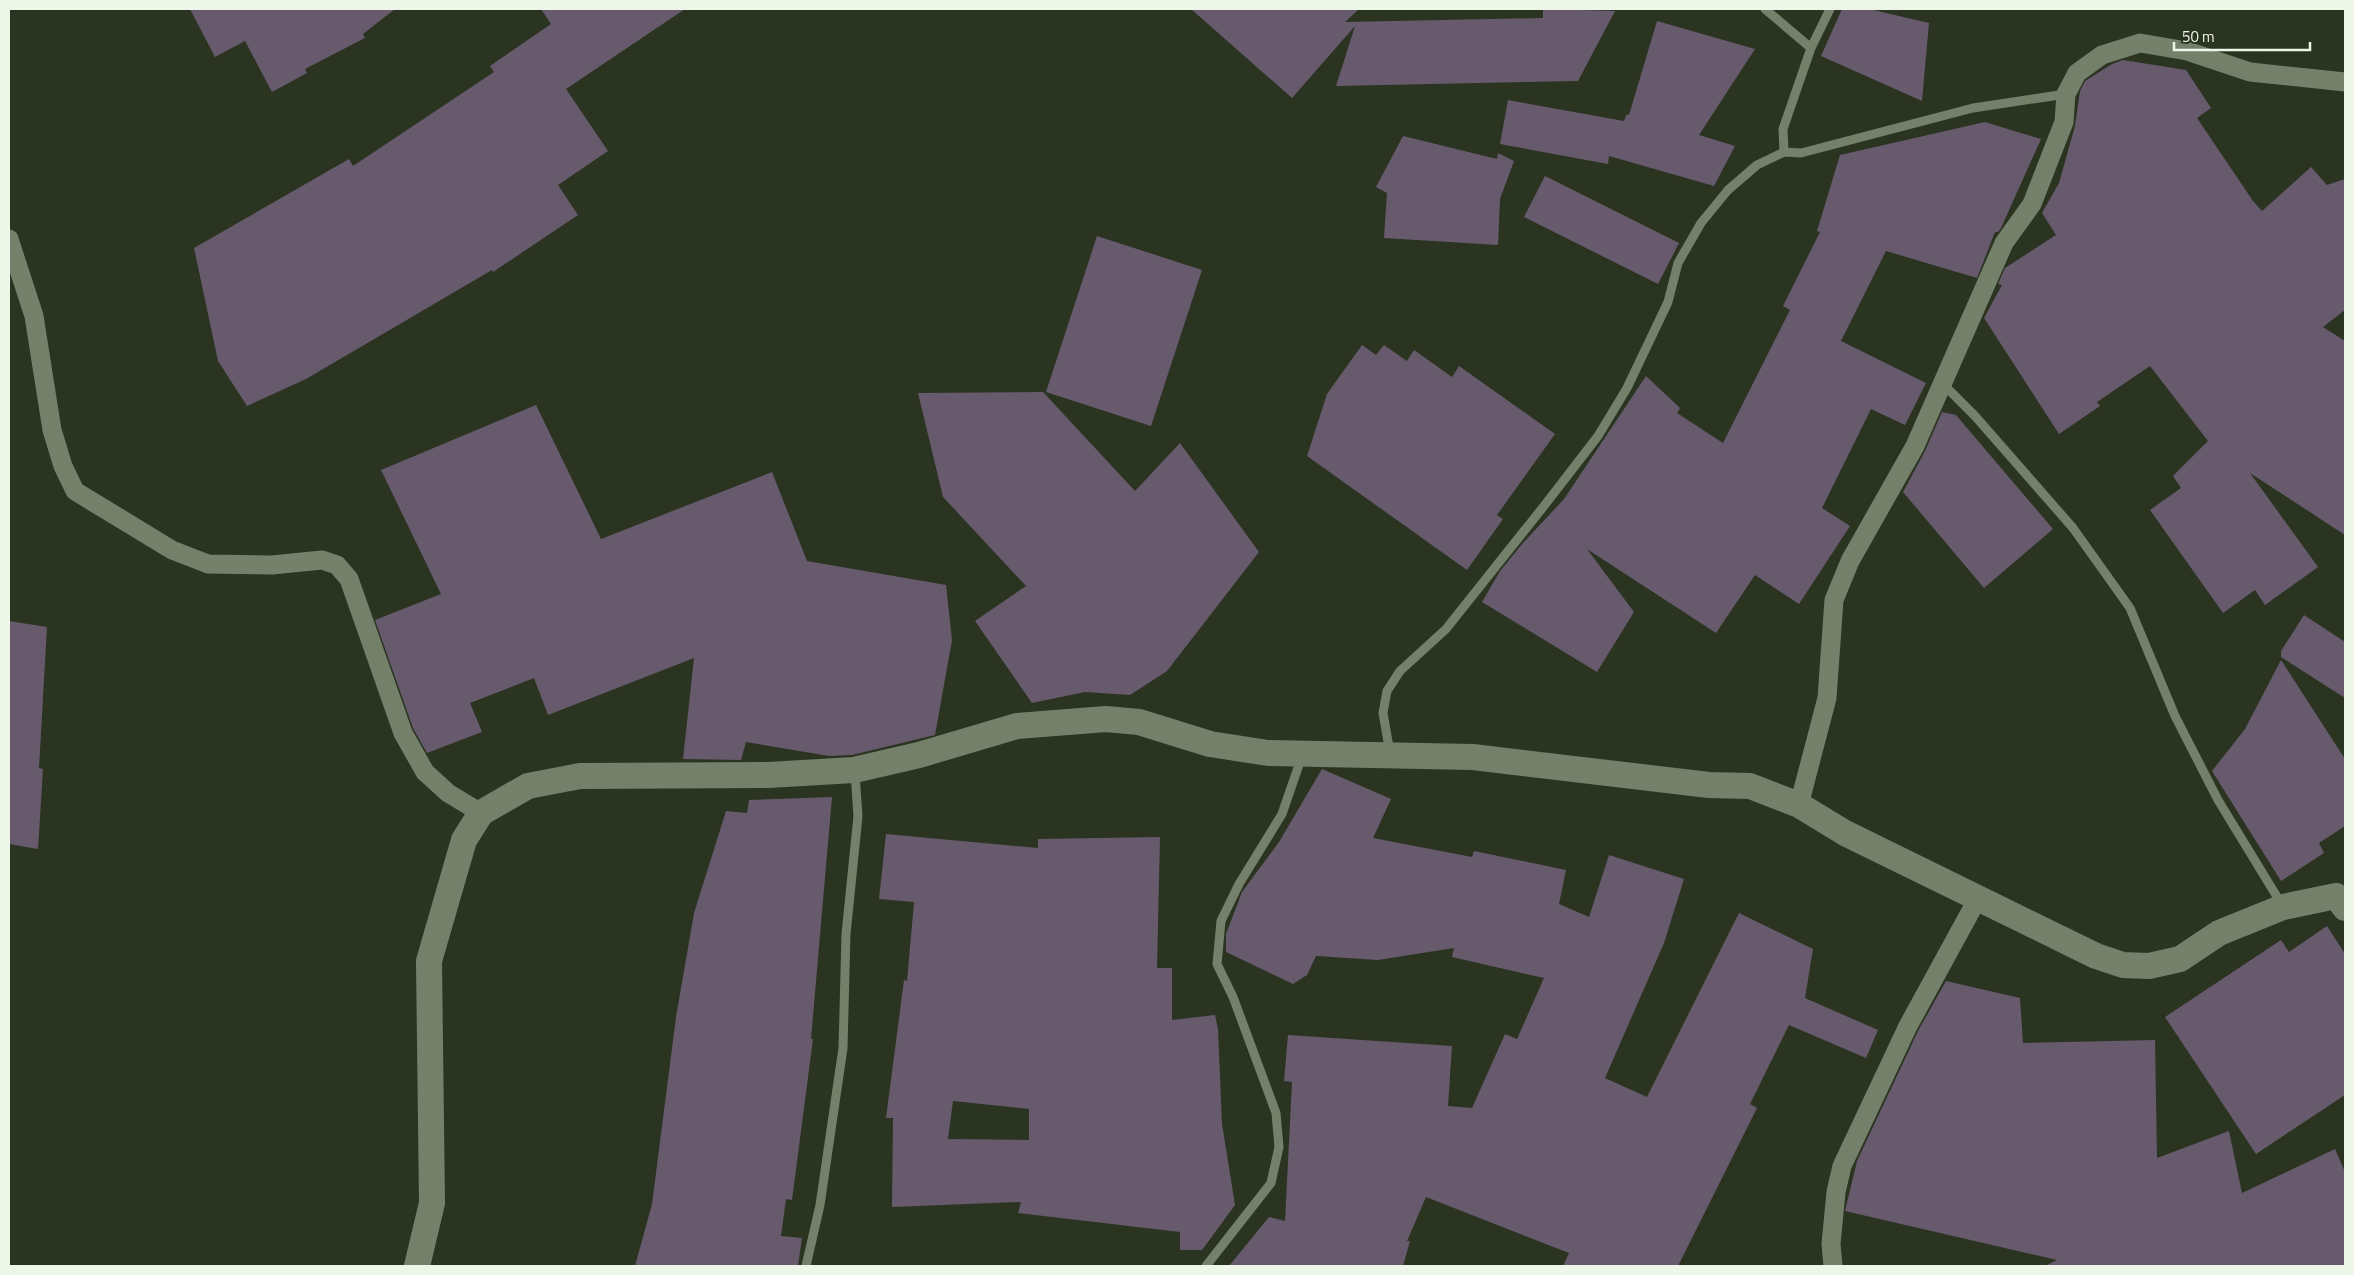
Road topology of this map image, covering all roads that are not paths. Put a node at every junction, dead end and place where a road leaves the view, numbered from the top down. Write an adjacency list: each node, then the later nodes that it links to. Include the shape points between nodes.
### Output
1 (1764, 9): 3 (lane)
2 (1830, 9): 3 (lane)
3 (1811, 48): 6 (lane, via 1783,129)
4 (2345, 82): 5 (street, via 2250,72 2187,51 2140,43 2102,55 2077,73)
5 (2066, 94): 6 (lane, via 1973,108 1801,153); 8 (street, via 2064,122 2032,204 2004,243)
6 (1784, 152): 10 (lane, via 1756,165 1728,190 1701,223 1678,263 1668,302 1627,388 1598,436 1446,629 1400,671 1387,691 1383,713)
7 (9, 239): 13 (street, via 34,316 52,430 75,491 172,550 208,564 272,565 322,560 337,565 349,579 403,733 426,772 448,793)
8 (1943, 384): 12 (street, via 1915,446 1850,561 1834,600 1827,698); 16 (lane, via 2073,528 2130,608 2175,716 2209,783)
9 (1302, 753): 10 (street); 11 (street, via 1210,744 1139,722 1106,720 1017,726 919,756); 19 (lane, via 1282,814 1239,884 1221,922 1217,964 1233,997 1276,1113 1279,1147 1271,1183)
10 (1391, 755): 12 (street, via 1473,757 1709,785 1750,786)
11 (854, 770): 13 (street, via 768,775 580,776 528,786); 18 (lane, via 858,816 846,934 843,1048 820,1206)
12 (1799, 805): 15 (street, via 1845,833)
13 (481, 813): 17 (street, via 464,840 429,961 432,1203)
14 (2342, 897): 16 (street)
15 (1978, 898): 16 (street, via 2096,956 2123,965 2149,966 2180,959 2219,933); 20 (street, via 1908,1026 1842,1166 1830,1244)
16 (2283, 907)
17 (417, 1266)
18 (806, 1266)
19 (1206, 1266)
20 (1833, 1266)

